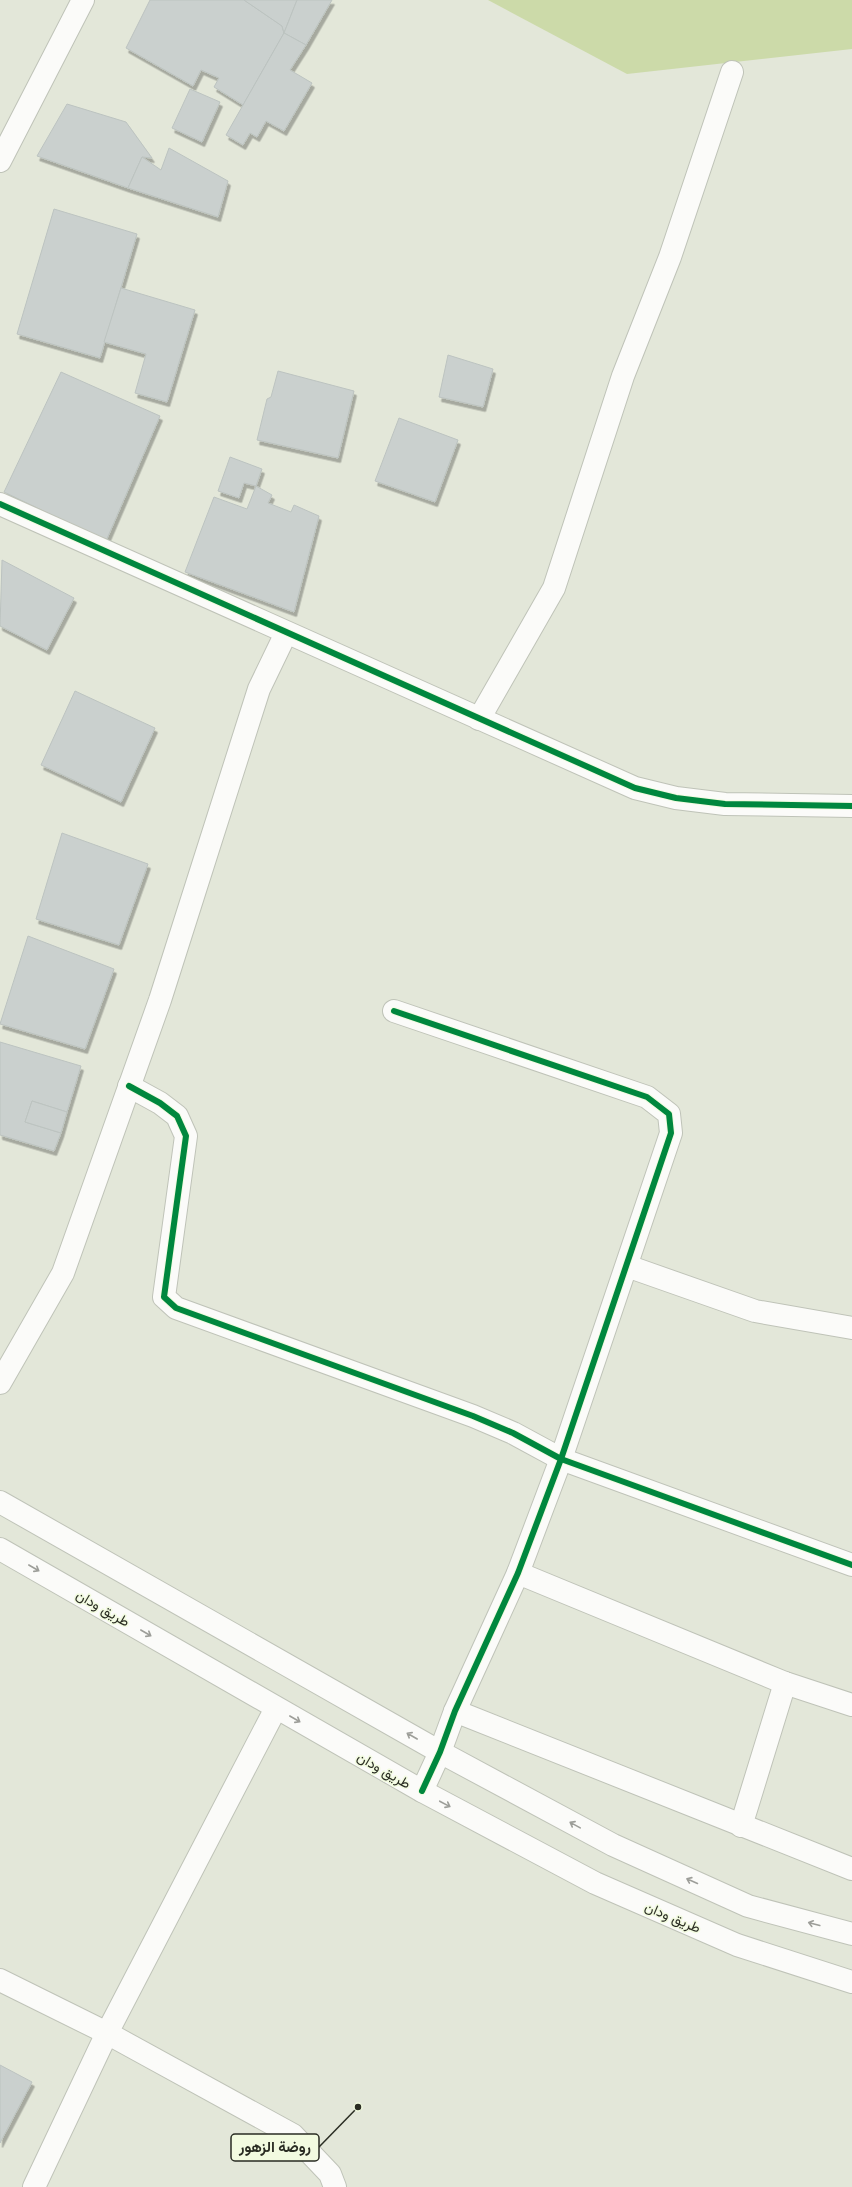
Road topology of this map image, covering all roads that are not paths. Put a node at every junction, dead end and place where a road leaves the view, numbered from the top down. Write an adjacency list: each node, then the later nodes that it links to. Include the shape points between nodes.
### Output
1 (83, 0): 3 (street)
2 (732, 72): 6 (street, via 670,257 623,376 554,588)
3 (0, 161)
4 (0, 504): 5 (street)
5 (286, 633): 6 (street); 9 (street, via 259,689 160,1000)
6 (479, 719): 7 (street, via 635,788 676,798 725,804)
7 (852, 806)
8 (394, 1011): 10 (street, via 648,1097 669,1114 671,1133)
9 (129, 1086): 12 (street, via 63,1273); 13 (street, via 160,1103 177,1116 186,1136 164,1297 176,1308 473,1416 513,1433)
10 (626, 1266): 11 (street, via 755,1311); 13 (street)
11 (852, 1328)
12 (0, 1383)
13 (561, 1459): 16 (street); 17 (street)
14 (0, 1502): 22 (street, one-way to 14)
15 (0, 1549): 20 (street, طريق ودان, one-way to 20)
16 (852, 1565)
17 (518, 1573): 18 (street); 21 (street)
18 (785, 1683): 19 (street); 24 (street)
19 (852, 1705)
20 (276, 1708): 23 (street, طريق ودان, one-way to 23); 29 (street)
21 (455, 1711): 22 (street); 24 (street)
22 (440, 1752): 23 (street); 26 (street, one-way to 22, via 748,1906 613,1846)
23 (422, 1791): 28 (street, طريق ودان, one-way to 28, via 595,1883 737,1945)
24 (741, 1826): 25 (street)
25 (852, 1869)
26 (852, 1934)
27 (0, 1980): 29 (street)
28 (852, 1982)
29 (107, 2033): 30 (street); 31 (street, via 293,2135 330,2174)
30 (34, 2187)
31 (335, 2187)

